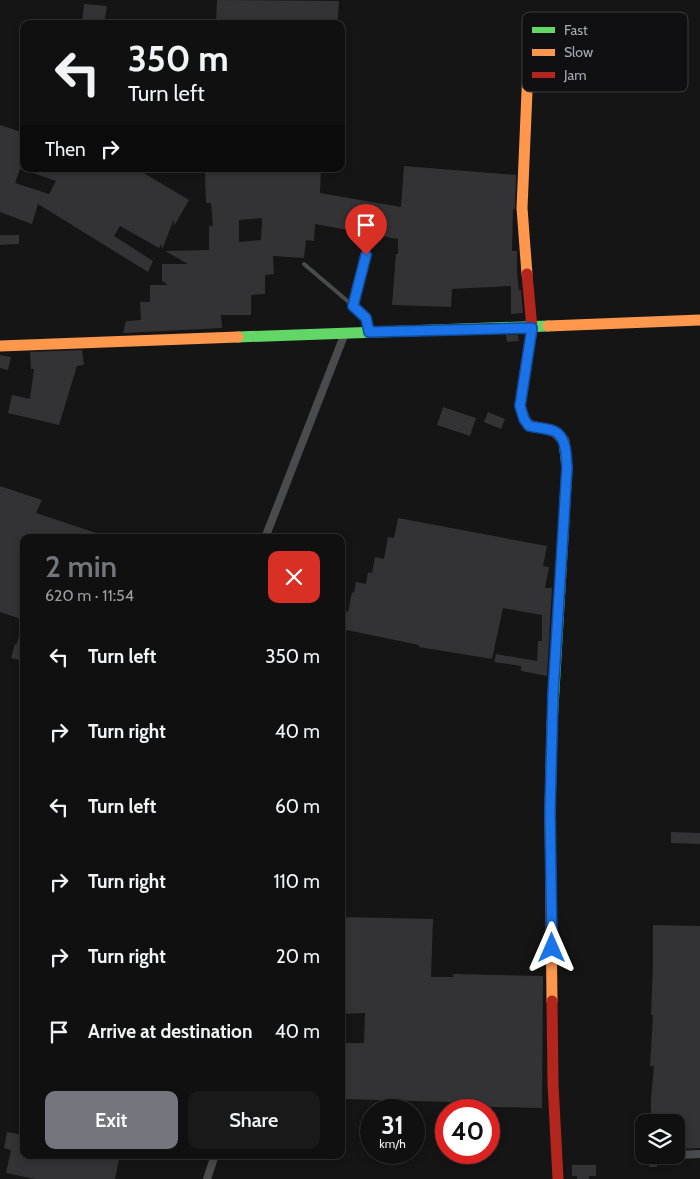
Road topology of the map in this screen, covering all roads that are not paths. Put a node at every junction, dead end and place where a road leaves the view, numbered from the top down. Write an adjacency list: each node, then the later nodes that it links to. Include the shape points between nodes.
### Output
1 (526, 92): 6 (street, via 522,208)
2 (372, 239): 4 (lane)
3 (304, 264): 4 (lane)
4 (353, 306): 7 (lane, via 366,318)
5 (700, 320): 6 (street)
6 (532, 328): 7 (street); 15 (street, via 520,406 522,414 529,426 558,434 566,452 550,812 553,1084)
7 (369, 332): 8 (street)
8 (345, 333): 9 (street); 10 (street)
9 (0, 346)
10 (267, 534)
11 (685, 1154): 12 (street)
12 (700, 1154)
13 (214, 1159): 14 (street)
14 (207, 1179)
15 (558, 1179)

